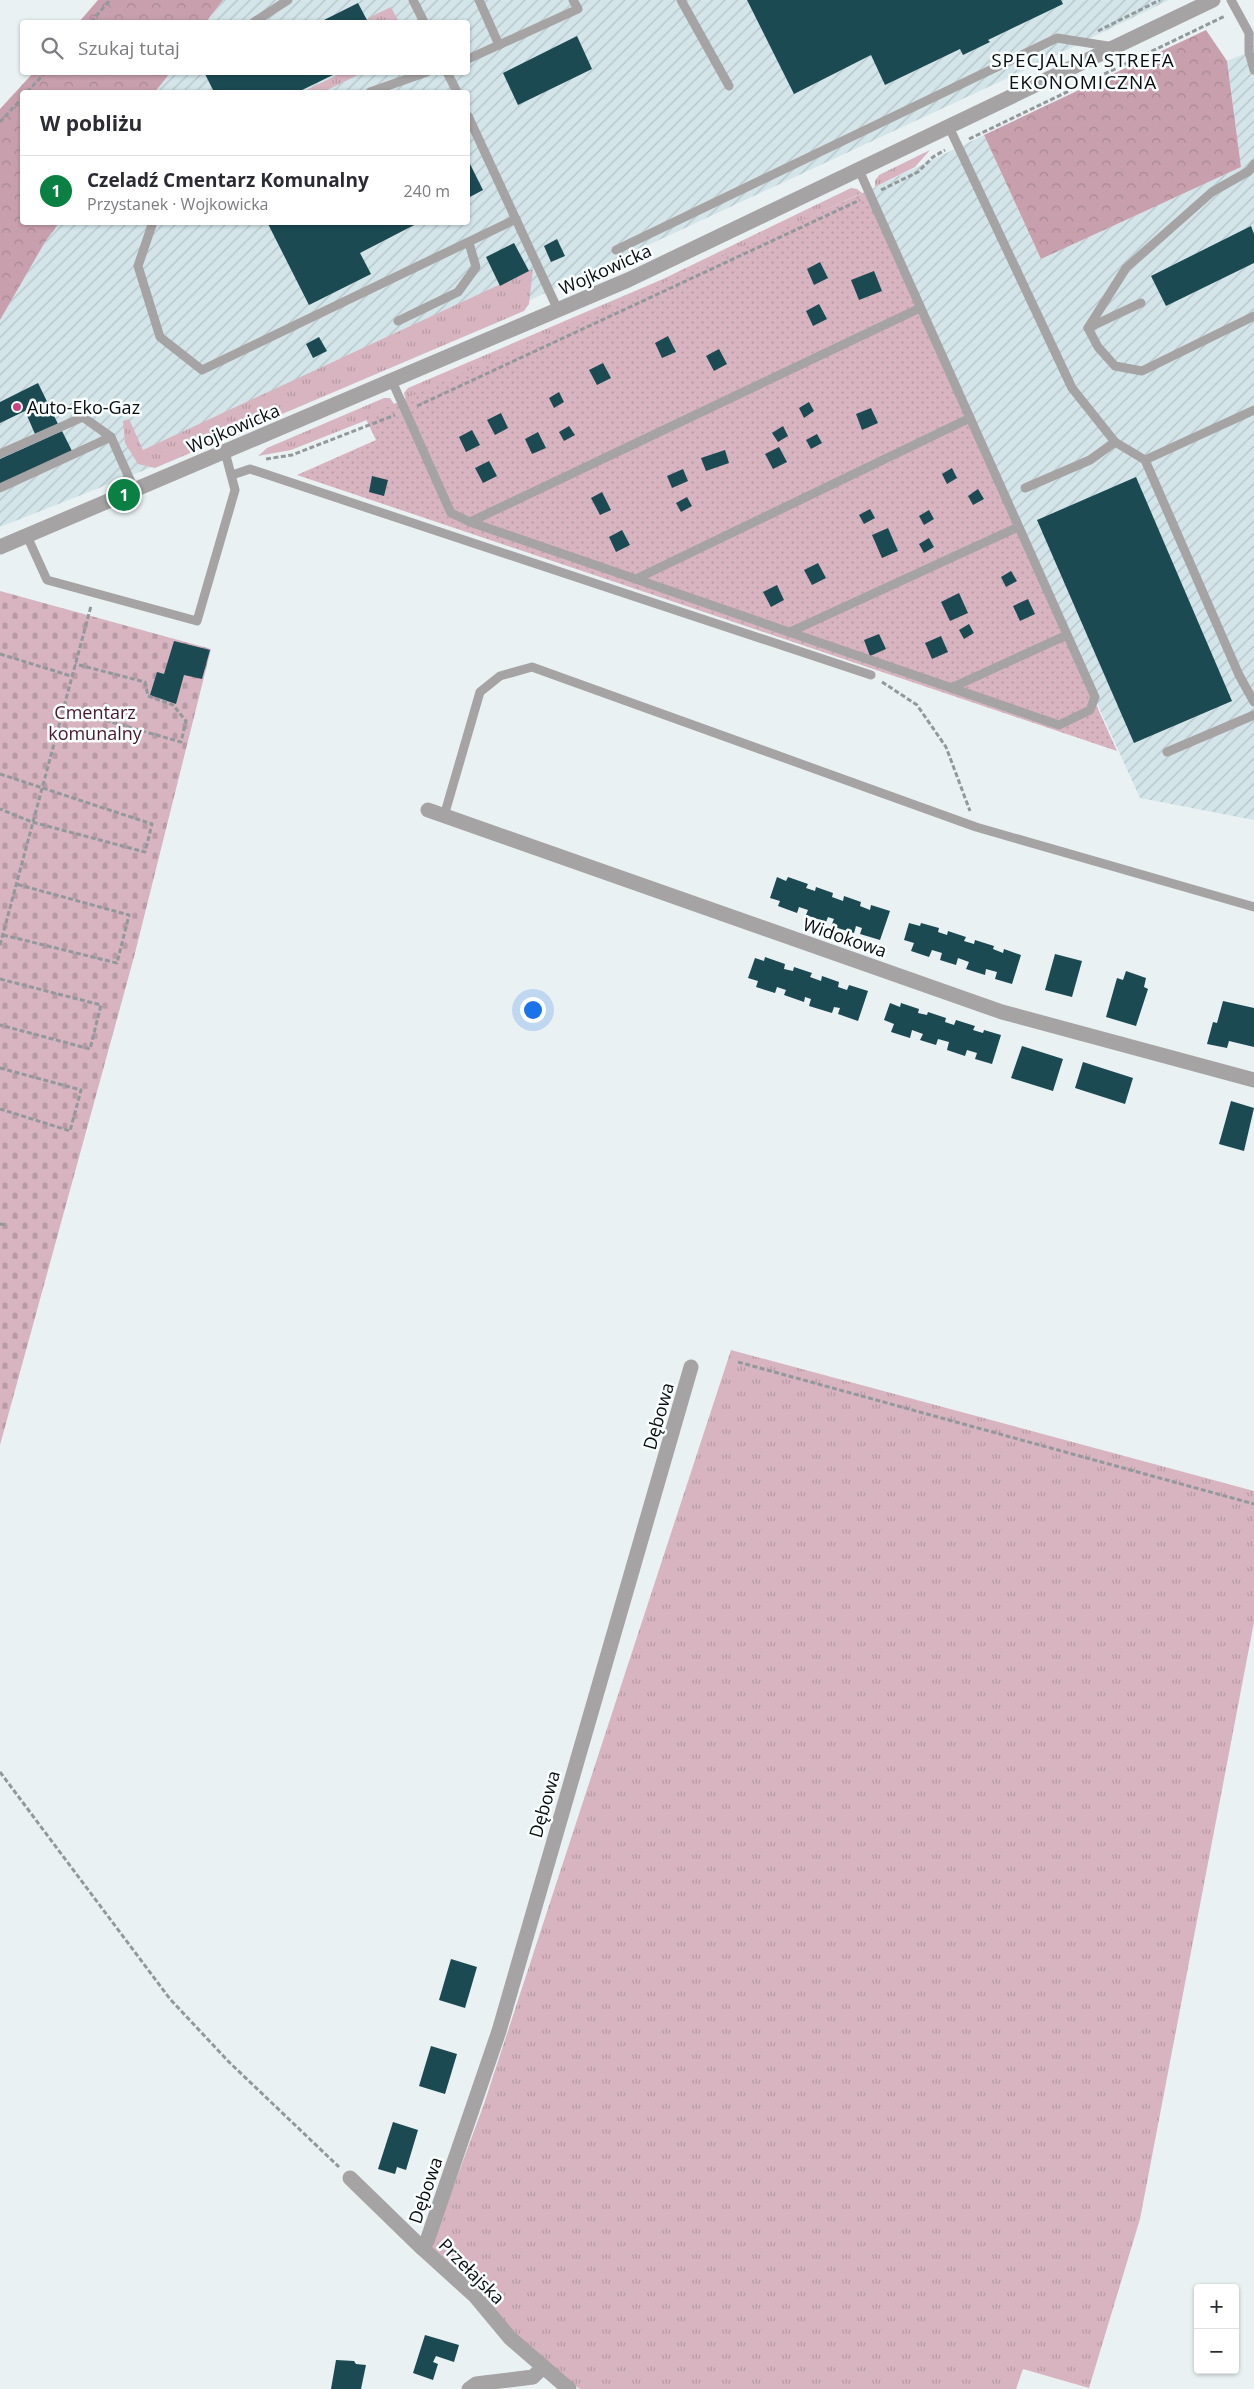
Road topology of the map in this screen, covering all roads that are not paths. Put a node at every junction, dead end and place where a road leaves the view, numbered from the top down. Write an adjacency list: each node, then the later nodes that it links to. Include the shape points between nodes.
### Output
1 (288, 0): 8 (lane)
2 (413, 0): 9 (lane)
3 (479, 0): 11 (lane)
4 (574, 0): 11 (lane, via 578,9)
5 (681, 0): 17 (lane)
6 (1213, 0): 12 (street, Wojkowicka)
7 (1231, 0): 10 (lane)
8 (257, 20)
9 (423, 20)
10 (1251, 33): 14 (lane, via 1249,52)
11 (499, 45): 13 (lane)
12 (1114, 47): 21 (street, Wojkowicka); 27 (lane, via 1057,38)
13 (470, 59)
14 (1254, 70)
15 (418, 75): 18 (lane)
16 (448, 75): 19 (lane)
17 (729, 86)
18 (376, 90)
19 (455, 90)
20 (470, 120): 24 (lane)
21 (949, 127): 23 (street, Wojkowicka); 38 (lane, via 1072,388)
22 (1254, 164): 33 (lane, via 1212,192 1126,268)
23 (859, 170): 29 (lane); 30 (street, Wojkowicka)
24 (516, 220): 26 (lane); 30 (lane)
25 (152, 225): 26 (lane, via 138,266 160,337 202,370)
26 (469, 243): 32 (lane, via 476,267 458,292)
27 (616, 250)
28 (1142, 303): 33 (lane)
29 (920, 308): 36 (lane); 46 (lane)
30 (558, 310): 34 (street, Wojkowicka)
31 (1254, 316): 33 (lane, via 1142,370 1115,366 1098,347)
32 (398, 321)
33 (1088, 328)
34 (392, 381): 39 (street, Wojkowicka); 46 (lane, via 451,512)
35 (1254, 410): 41 (lane)
36 (970, 418): 47 (lane); 50 (lane)
37 (111, 437): 40 (lane, via 83,417); 43 (lane); 45 (lane)
38 (1116, 442): 41 (lane); 44 (lane, via 1090,460)
39 (225, 452): 42 (lane); 45 (street, Wojkowicka)
40 (0, 454)
41 (1145, 460): 55 (lane, via 1239,675)
42 (231, 473): 48 (lane, via 235,490 197,621 47,580); 53 (lane, via 250,469)
43 (0, 488)
44 (1025, 488)
45 (135, 490): 48 (street, Wojkowicka)
46 (470, 522): 50 (lane)
47 (1018, 527): 51 (lane); 52 (lane)
48 (28, 536): 49 (street, Wojkowicka)
49 (0, 548)
50 (636, 579): 51 (lane)
51 (790, 632): 54 (lane)
52 (1067, 634): 54 (lane); 54 (lane, via 1095,697 1090,710 1058,725)
53 (871, 675)
54 (951, 688)
55 (1254, 702)
56 (1254, 715): 57 (lane)
57 (1167, 752)
58 (428, 810): 59 (street, Widokowa)
59 (444, 816): 60 (lane, via 480,692 500,676 532,667 976,827); 61 (street, Widokowa, via 1002,1012)
60 (1254, 907)
61 (1254, 1080)
62 (691, 1367): 64 (street, Dębowa, via 499,2030)
63 (350, 2178): 64 (street, Przełajska)
64 (422, 2248): 65 (street, Przełajska, via 475,2296 510,2338)
65 (542, 2368): 66 (street, via 533,2377 476,2384); 67 (street, Przełajska)
66 (469, 2389)
67 (569, 2389)

